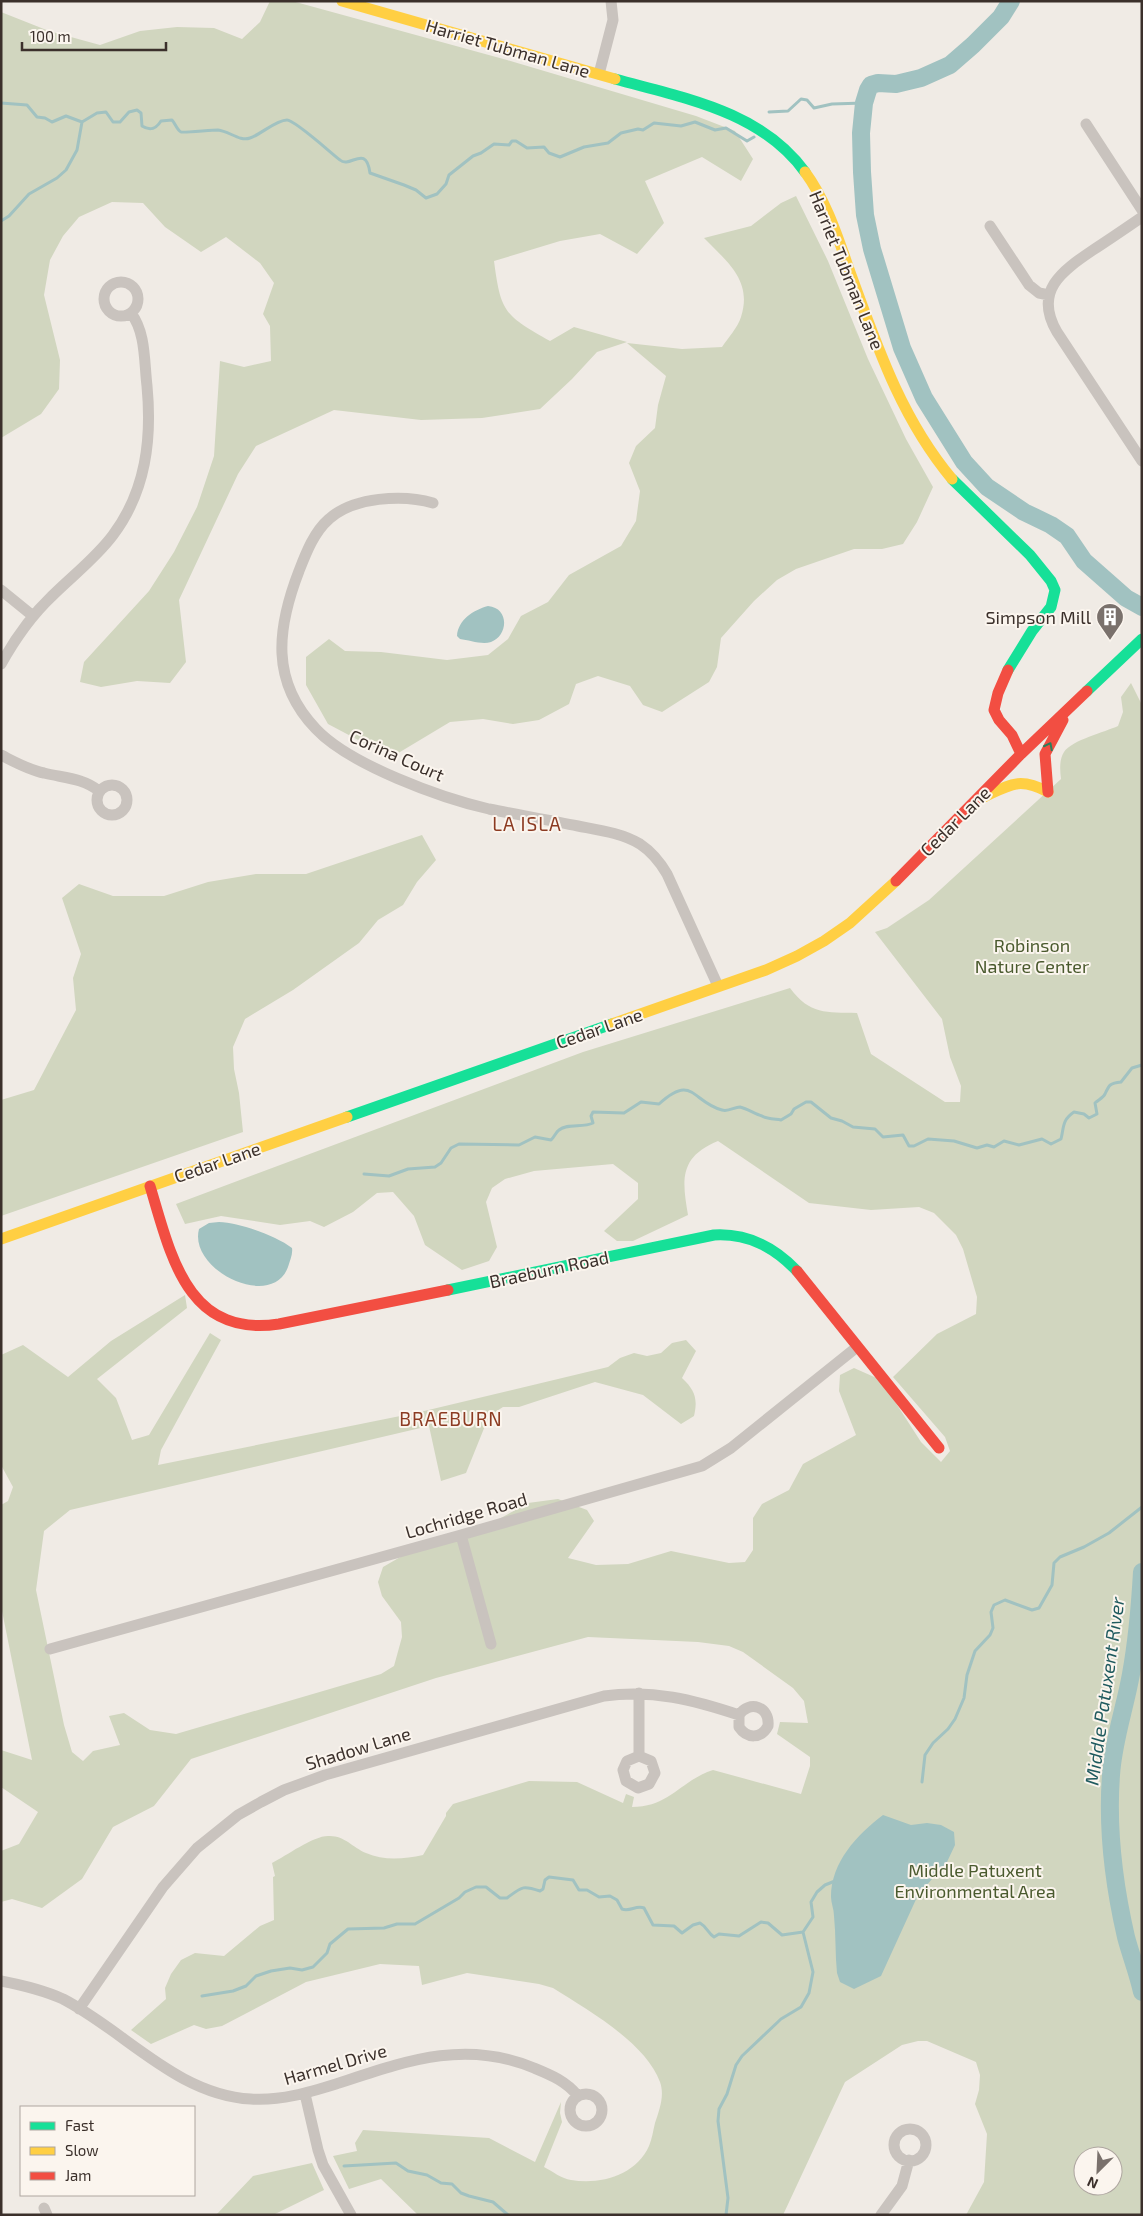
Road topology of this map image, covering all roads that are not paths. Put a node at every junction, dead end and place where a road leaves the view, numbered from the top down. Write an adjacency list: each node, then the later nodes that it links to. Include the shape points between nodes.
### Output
1 (342, 1): 3 (street, Harriet Tubman Lane)
2 (611, 1): 3 (street, via 613,20)
3 (599, 74): 19 (street, Harriet Tubman Lane, via 714,107 755,126 788,151 803,168 839,240 892,380 915,428 952,479 1043,568 1053,583 1055,590 1051,605 1019,651 994,702 996,717 1010,732)
4 (1086, 124): 5 (street)
5 (1142, 210)
6 (1142, 217): 8 (street, via 1060,274)
7 (990, 226): 8 (street, via 1029,285 1039,293)
8 (1049, 295): 10 (street, via 1051,322)
9 (131, 313): 13 (street, via 141,332 149,420 147,452 138,487 112,536)
10 (1142, 461)
11 (433, 503): 23 (street, Corina Court, via 411,497 371,502 346,508 321,527 304,558 283,618 282,659 297,704 328,741 372,767 464,802 610,832 638,843 656,858 668,874)
12 (1, 590): 13 (street)
13 (33, 616): 16 (street)
14 (1142, 630): 17 (street, Cedar Lane)
15 (1142, 639): 17 (street, Cedar Lane)
16 (1, 664)
17 (1106, 671): 18 (street, Cedar Lane)
18 (1072, 705): 19 (street, Cedar Lane); 22 (street, one-way to 18, via 1023,781 1034,783 1048,792 1045,754)
19 (1021, 754): 22 (street, Cedar Lane)
20 (1, 755): 21 (street, via 42,773 79,780)
21 (99, 791)
22 (976, 800): 23 (street, Cedar Lane, via 876,901 836,935 794,958)
23 (718, 986): 24 (street, Cedar Lane)
24 (150, 1186): 25 (street, Cedar Lane); 26 (street, Braeburn Road, via 183,1284 207,1311 237,1324 260,1326 298,1321 725,1234 748,1237 778,1252)
25 (1, 1239)
26 (857, 1347): 27 (street, Braeburn Road); 28 (street, Lochridge Road, via 731,1448 702,1466)
27 (939, 1448)
28 (461, 1535): 29 (street); 30 (street, Lochridge Road)
29 (491, 1644)
30 (50, 1649)
31 (639, 1693): 32 (street, Shadow Lane, via 678,1697); 33 (street); 35 (street, Shadow Lane, via 587,1700 325,1774 261,1802 218,1831 178,1868)
32 (738, 1715)
33 (639, 1756)
34 (1, 1981): 35 (street, Harmel Drive, via 51,1994)
35 (79, 2009): 36 (street, Harmel Drive, via 172,2072 207,2090 250,2099)
36 (305, 2094): 37 (street, Harmel Drive, via 403,2062 437,2055 467,2054 525,2065 559,2079); 39 (street, via 323,2165)
37 (578, 2096)
38 (909, 2160): 40 (street, via 902,2186)
39 (351, 2215)
40 (881, 2215)

